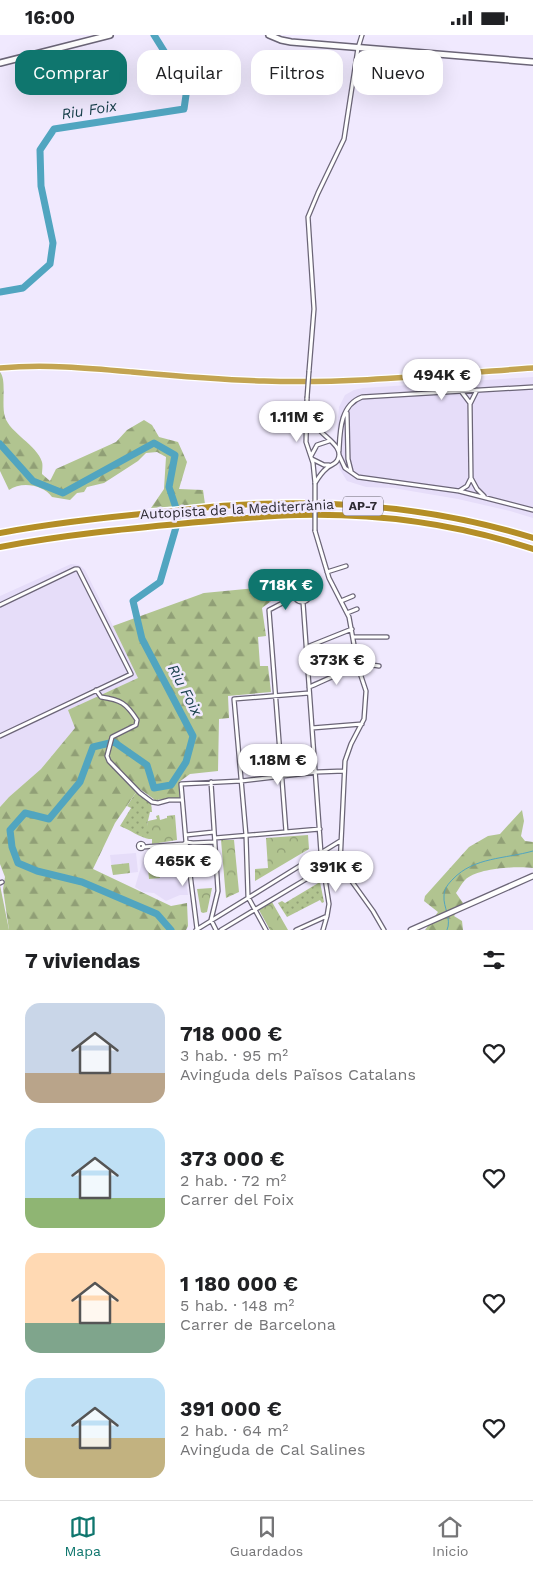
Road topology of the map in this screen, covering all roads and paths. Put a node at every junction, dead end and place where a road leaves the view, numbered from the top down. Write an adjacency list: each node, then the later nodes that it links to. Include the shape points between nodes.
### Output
1 (110, 35): 4 (main road)
2 (269, 35): 5 (main road, via 291,43)
3 (362, 35): 5 (street)
4 (93, 37): 7 (main road)
5 (358, 48): 6 (main road); 14 (street, bridge, via 344,139 308,217 314,303)
6 (533, 62)
7 (0, 63)
8 (0, 368): 9 (highway, via 31,365 79,367 266,381 368,379)
9 (533, 368)
10 (533, 387): 11 (street)
11 (477, 390): 12 (street); 13 (street)
12 (461, 391): 13 (street); 15 (street, via 362,397)
13 (470, 404): 21 (street)
14 (307, 405): 16 (street, via 316,425); 18 (street, via 306,442)
15 (348, 411): 17 (street, via 342,417); 20 (street, via 348,459)
16 (330, 441): 17 (street); 18 (street, via 317,445)
17 (339, 453): 19 (street, via 336,461); 20 (street, via 346,468)
18 (311, 457): 19 (street); 22 (street)
19 (329, 465): 22 (street)
20 (352, 472): 23 (street, via 368,479)
21 (471, 478): 23 (street); 24 (street)
22 (315, 483): 31 (street, bridge, via 315,531)
23 (459, 491): 24 (street)
24 (485, 497): 25 (street)
25 (533, 510)
26 (0, 533): 27 (highway, Autopista de la Mediterrània / AP-7, via 110,517 236,505 326,505 414,511)
27 (533, 538)
28 (0, 547): 29 (highway, Autopista de la Mediterrània / AP-7, via 115,529 296,515 380,518 454,528)
29 (533, 549)
30 (346, 566): 31 (street)
31 (326, 572): 34 (street)
32 (353, 596): 34 (street)
33 (294, 597): 35 (street); 35 (street, via 297,587 307,587 310,596); 48 (street, via 269,609)
34 (341, 601): 38 (street)
35 (303, 602): 42 (street)
36 (0, 605): 46 (street, via 75,569 80,571 131,674)
37 (357, 609): 38 (street)
38 (347, 613): 39 (street)
39 (352, 629): 40 (street); 42 (street)
40 (354, 637): 41 (street); 44 (street)
41 (387, 637)
42 (307, 647): 45 (street)
43 (379, 665): 44 (street)
44 (358, 667): 45 (street); 49 (street, via 366,691)
45 (309, 687): 47 (street)
46 (96, 690): 51 (street); 57 (street, via 101,697 122,702 137,720 136,725 115,734 110,743 109,761 149,800 158,803)
47 (309, 693): 48 (street); 50 (street)
48 (275, 696): 54 (street); 55 (street, via 234,699)
49 (362, 723): 50 (street); 52 (street, via 347,755)
50 (312, 728): 53 (street)
51 (0, 736)
52 (344, 771): 53 (street); 64 (street)
53 (316, 772): 54 (street); 58 (street)
54 (282, 777): 55 (street); 59 (street)
55 (240, 781): 56 (street); 62 (street)
56 (211, 782): 57 (street, via 181,784); 60 (street)
57 (182, 800): 61 (street)
58 (320, 829): 59 (street); 69 (street)
59 (286, 832): 62 (street)
60 (214, 833): 61 (street); 63 (street)
61 (186, 835): 65 (street)
62 (246, 835): 63 (street); 72 (street)
63 (215, 840): 65 (street); 75 (street, via 218,891)
64 (340, 841): 67 (street); 68 (street)
65 (186, 842): 66 (street); 76 (street)
66 (143, 847)
67 (329, 848): 68 (street); 69 (street)
68 (341, 849): 82 (street, via 341,867)
69 (321, 853): 70 (street); 72 (street)
70 (323, 869): 73 (street); 74 (street)
71 (533, 876): 83 (street)
72 (248, 897): 73 (street); 75 (street)
73 (254, 910): 78 (street); 79 (street)
74 (327, 916): 80 (street); 81 (street)
75 (211, 920): 76 (street); 77 (street)
76 (196, 929)
77 (216, 930)
78 (221, 930)
79 (266, 930)
80 (296, 930)
81 (322, 930)
82 (384, 930)
83 (411, 930)

